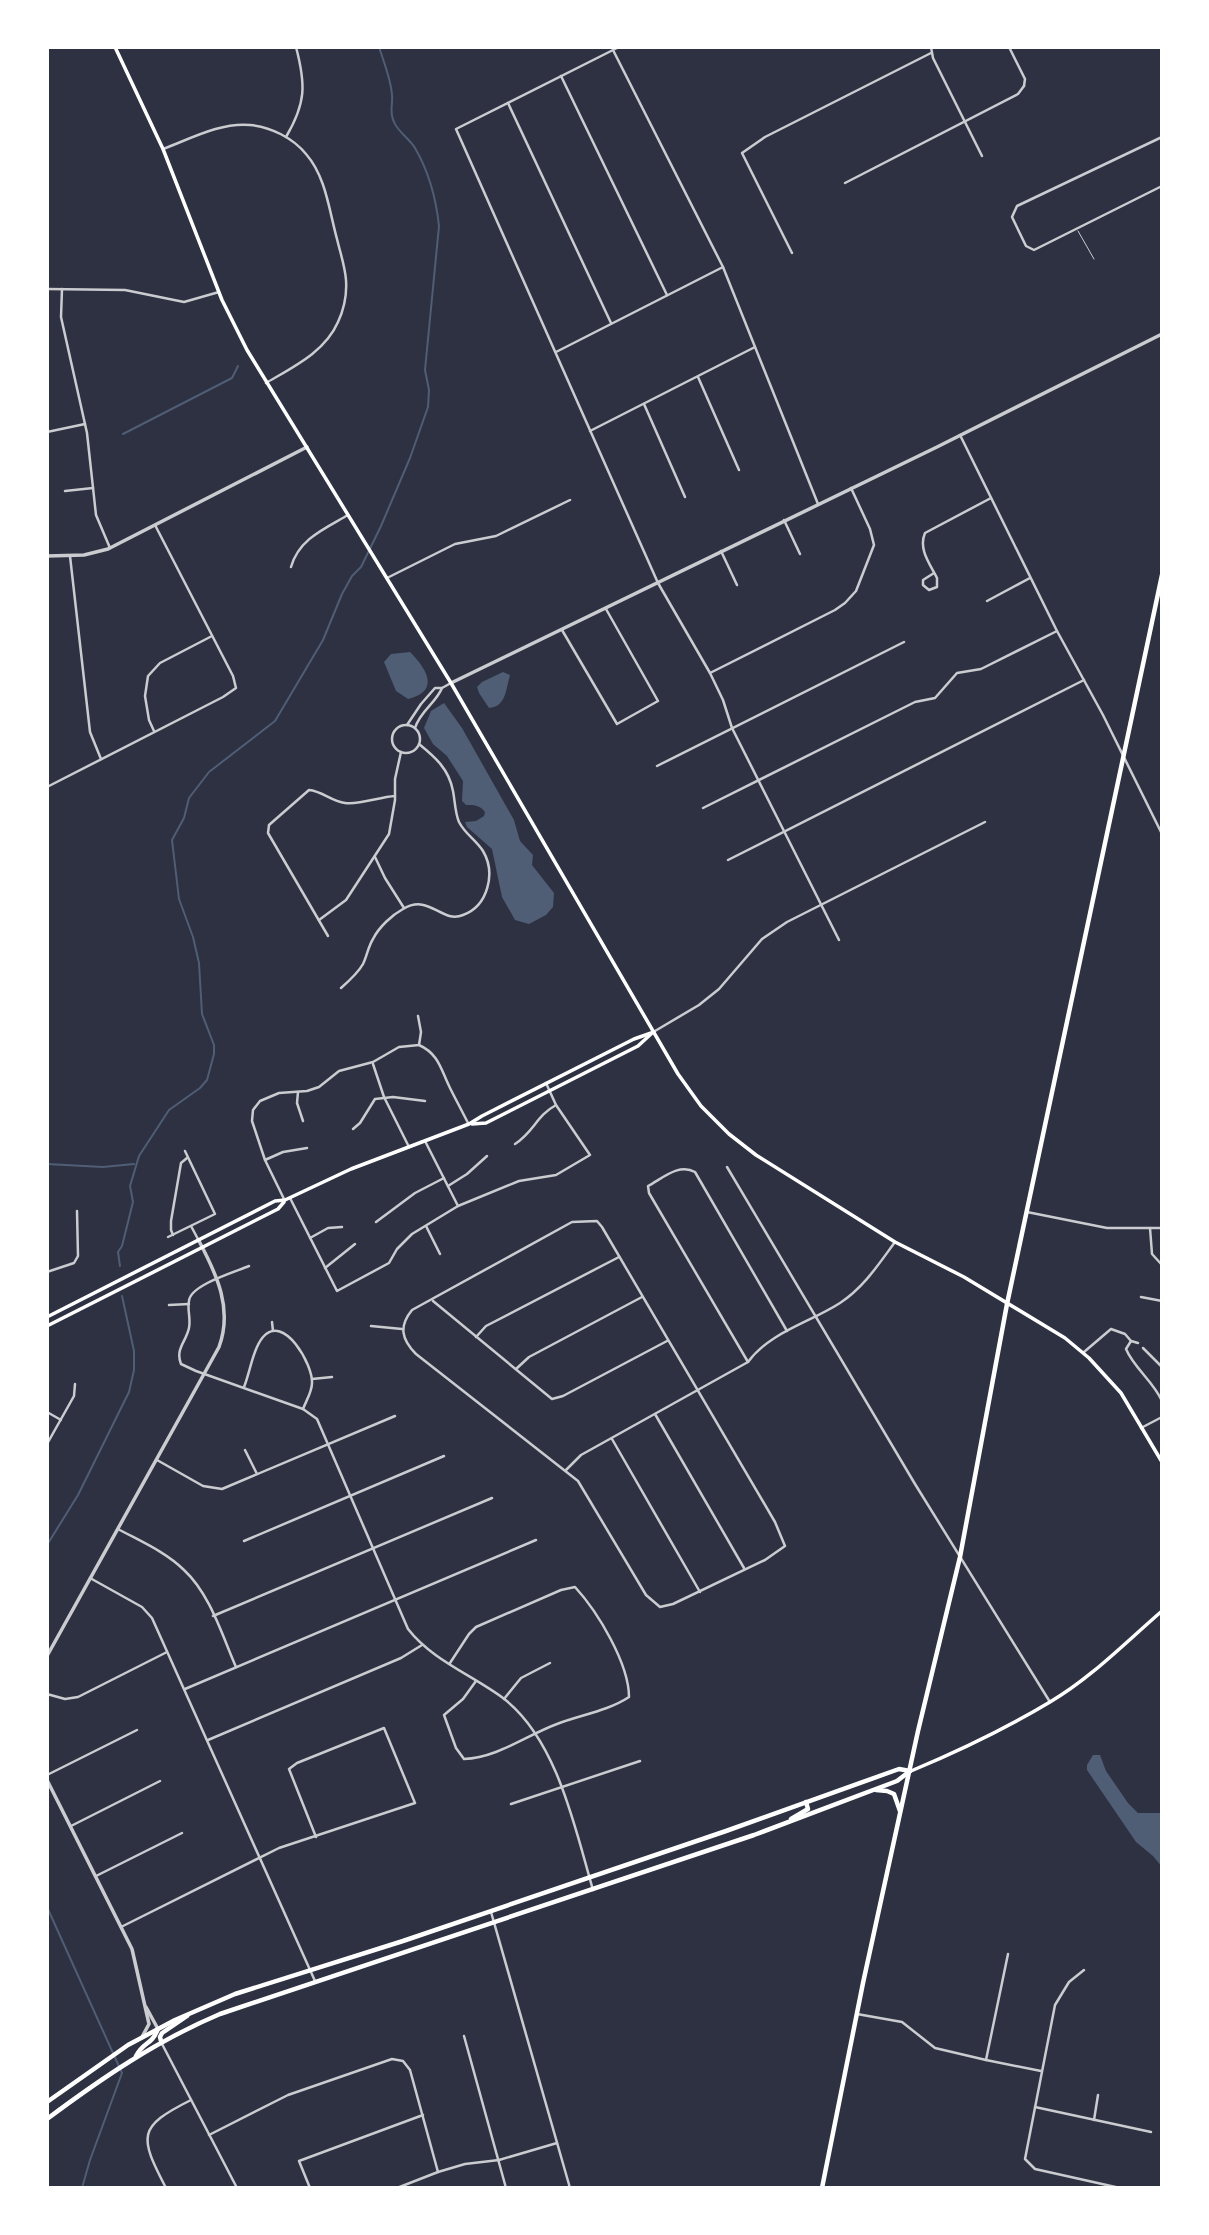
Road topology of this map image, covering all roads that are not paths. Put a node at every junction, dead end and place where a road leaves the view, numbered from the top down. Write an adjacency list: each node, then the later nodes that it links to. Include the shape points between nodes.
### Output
1 (115, 47): 15 (main road)
2 (296, 47): 13 (street, via 303,96)
3 (619, 47): 6 (street)
4 (931, 47): 7 (street)
5 (1009, 47): 9 (street)
6 (613, 50): 8 (street); 22 (street)
7 (931, 52): 12 (street); 20 (street, via 742,152)
8 (561, 76): 11 (street); 26 (street)
9 (1024, 86): 10 (street); 12 (street)
10 (1030, 88)
11 (509, 103): 27 (street); 30 (street, via 456,129)
12 (964, 121): 16 (street); 17 (street)
13 (286, 137): 15 (street, via 269,129 238,125); 32 (street, via 307,154 322,181 343,262 345,298 338,323 325,343)
14 (1162, 137): 19 (street, via 1017,206 1012,217 1026,246 1034,250)
15 (163, 149): 25 (main road)
16 (982, 156)
17 (845, 183)
18 (1162, 186): 19 (street)
19 (1077, 229): 21 (lane)
20 (792, 253)
21 (1094, 259)
22 (723, 267): 26 (street); 29 (street)
23 (47, 289): 24 (street)
24 (62, 289): 25 (street, via 125,290 184,302); 34 (street, via 61,320)
25 (219, 292): 32 (main road)
26 (667, 295): 27 (street)
27 (611, 323): 30 (street)
28 (1162, 334): 37 (street)
29 (755, 347): 31 (street); 46 (street)
30 (556, 352): 35 (street)
31 (698, 377): 33 (street); 39 (street)
32 (266, 383): 38 (main road)
33 (644, 404): 35 (street); 43 (street)
34 (85, 424): 36 (street); 40 (street)
35 (590, 431): 60 (street)
36 (47, 432)
37 (960, 435): 41 (street); 44 (street)
38 (307, 447): 47 (main road); 49 (street)
39 (739, 470)
40 (93, 488): 42 (street); 50 (street, via 98,521)
41 (851, 488): 46 (street); 68 (street, via 874,545 856,591 835,610)
42 (65, 491)
43 (685, 497)
44 (991, 498): 56 (street, via 925,533 923,549); 59 (street)
45 (570, 500): 58 (street, via 496,536 455,544)
46 (818, 504): 48 (street)
47 (348, 515): 55 (street, via 308,538); 58 (main road)
48 (784, 520): 51 (street); 52 (street)
49 (155, 525): 50 (street); 66 (street)
50 (110, 548): 54 (street)
51 (721, 551): 60 (street); 61 (street)
52 (800, 554)
53 (47, 556): 54 (street)
54 (70, 556): 78 (street, via 90,732)
55 (291, 568)
56 (934, 573): 56 (street, via 938,584 929,590 923,580)
57 (1162, 575): 79 (main road)
58 (387, 578): 70 (main road)
59 (1030, 578): 62 (street); 65 (street)
60 (657, 583): 63 (street); 68 (street)
61 (737, 585)
62 (986, 601)
63 (606, 609): 64 (street); 64 (street, via 658,701 617,724)
64 (562, 630): 70 (street)
65 (1057, 631): 69 (street); 81 (street, via 981,669 957,673 935,698 915,702)
66 (212, 636): 75 (street, via 163,661 148,676 146,699); 75 (street, via 236,688)
67 (904, 642): 74 (street)
68 (710, 673): 74 (street)
69 (1084, 680): 79 (street); 86 (street)
70 (451, 683): 71 (street); 97 (main road)
71 (442, 688): 72 (street, via 435,688); 73 (street)
72 (407, 725): 73 (street); 77 (street, via 396,729 392,737)
73 (415, 728): 76 (street)
74 (732, 728): 80 (street); 81 (street)
75 (154, 732): 78 (street)
76 (419, 744): 77 (street, via 414,751); 91 (street, via 449,778 458,820 484,854 489,883 476,907 462,916 448,916 424,904)
77 (401, 752): 83 (street)
78 (101, 759): 82 (street)
79 (1123, 760): 87 (street); 123 (main road)
80 (657, 766)
81 (758, 780): 84 (street); 86 (street)
82 (47, 787)
83 (395, 796): 88 (street, via 389,834); 92 (street, via 349,804 309,789 269,825 268,833)
84 (703, 808)
85 (985, 822): 90 (street)
86 (785, 832): 89 (street); 90 (street)
87 (1162, 834)
88 (375, 857): 91 (street); 92 (street, via 346,900)
89 (728, 860)
90 (821, 904): 94 (street); 97 (street, via 762,939 719,989)
91 (404, 908): 95 (street, via 378,932 363,964)
92 (319, 920): 93 (street)
93 (328, 936)
94 (839, 940)
95 (341, 988)
96 (418, 1016): 98 (street)
97 (654, 1032): 100 (main road); 101 (main road, via 638,1046); 134 (main road, via 701,1107 729,1134)
98 (419, 1045): 99 (street, via 399,1047); 107 (street, via 437,1058)
99 (373, 1062): 102 (street, via 339,1071 319,1087); 103 (street)
100 (546, 1083): 101 (street); 107 (main road)
101 (550, 1091): 105 (street); 107 (main road, via 486,1123)
102 (298, 1092): 106 (street); 116 (street, via 279,1093 260,1101 253,1110 251,1121)
103 (384, 1097): 104 (street); 108 (street, via 375,1099); 112 (street)
104 (425, 1101)
105 (556, 1104): 110 (street); 121 (street, via 590,1155 556,1175 519,1181)
106 (303, 1121)
107 (469, 1124): 109 (main road)
108 (353, 1129)
109 (425, 1141): 112 (main road); 118 (street)
110 (515, 1144)
111 (307, 1147): 116 (street)
112 (409, 1147): 120 (main road)
113 (185, 1151): 115 (street)
114 (487, 1156): 119 (street)
115 (188, 1157): 125 (street, via 215,1214); 130 (street, via 181,1163)
116 (265, 1160): 120 (street)
117 (727, 1167): 151 (street)
118 (444, 1178): 119 (street); 124 (street)
119 (448, 1186): 121 (street)
120 (287, 1199): 132 (street); 133 (main road); 136 (main road, via 278,1209)
121 (458, 1206): 126 (street)
122 (77, 1211): 142 (street, via 78,1256 74,1264)
123 (1026, 1212): 128 (street, via 1107,1228); 149 (main road)
124 (376, 1222)
125 (191, 1226): 130 (street); 133 (street)
126 (426, 1226): 137 (street); 141 (street, via 412,1234 389,1263 337,1291)
127 (342, 1227): 132 (street, via 328,1228)
128 (1150, 1228): 129 (street); 139 (street, via 1152,1254)
129 (1162, 1228)
130 (173, 1234): 131 (street)
131 (168, 1237)
132 (310, 1238): 141 (street)
133 (199, 1241): 136 (street); 152 (main road)
134 (895, 1242): 149 (main road); 151 (street, via 857,1291)
135 (355, 1244): 141 (street)
136 (202, 1247): 143 (street); 154 (main road)
137 (440, 1254)
138 (619, 1257): 144 (street); 146 (street, via 597,1222 572,1222); 159 (street, via 486,1326)
139 (1162, 1265)
140 (249, 1266): 143 (street)
141 (325, 1268)
142 (47, 1272)
143 (217, 1279): 148 (street, via 193,1291); 170 (street, via 225,1323)
144 (642, 1297): 161 (street); 169 (street, via 528,1357)
145 (1141, 1297): 147 (street)
146 (432, 1300): 156 (street, via 412,1310); 159 (street)
147 (1162, 1301)
148 (188, 1304): 150 (street); 166 (street, via 189,1328 178,1354)
149 (1007, 1304): 164 (main road); 199 (main road)
150 (169, 1305)
151 (816, 1315): 158 (street); 199 (street)
152 (47, 1317)
153 (272, 1322): 157 (street)
154 (47, 1326)
155 (371, 1326): 156 (street)
156 (402, 1329): 191 (street, via 415,1354)
157 (273, 1331): 172 (street, via 298,1345); 174 (street, via 261,1341)
158 (787, 1331): 165 (street, via 758,1348); 165 (street, via 695,1172 677,1169 649,1186)
159 (475, 1337): 169 (street)
160 (1131, 1340): 162 (street); 164 (street, via 1111,1329); 176 (street, via 1126,1349 1129,1356)
161 (667, 1341): 169 (street, via 552,1399); 175 (street)
162 (1138, 1343)
163 (1143, 1348): 167 (street)
164 (1084, 1353): 183 (main road, via 1121,1393)
165 (748, 1362): 175 (street)
166 (181, 1364): 168 (street); 170 (street)
167 (1162, 1367)
168 (178, 1368)
169 (516, 1369)
170 (205, 1374): 174 (street); 189 (street)
171 (332, 1377): 172 (street)
172 (312, 1379): 177 (street)
173 (75, 1384): 182 (street)
174 (244, 1387): 177 (street)
175 (699, 1390): 179 (street); 200 (street, via 785,1546)
176 (1162, 1401)
177 (303, 1409): 186 (street, via 317,1419)
178 (47, 1412): 182 (street)
179 (654, 1414): 184 (street); 200 (street)
180 (396, 1416): 186 (street)
181 (1162, 1417): 183 (street)
182 (61, 1420): 185 (street)
183 (1141, 1428): 190 (main road)
184 (612, 1439): 191 (street, via 581,1455); 202 (street)
185 (47, 1444)
186 (329, 1444): 192 (street); 193 (street)
187 (246, 1450): 192 (street)
188 (444, 1456): 193 (street)
189 (157, 1460): 192 (street, via 213,1489); 195 (street)
190 (1162, 1462)
191 (566, 1470): 202 (street, via 578,1481 646,1595 660,1607)
192 (257, 1474)
193 (351, 1496): 197 (street); 198 (street)
194 (492, 1498): 198 (street)
195 (118, 1529): 201 (street); 205 (street, via 182,1568 200,1589)
196 (536, 1540): 203 (street)
197 (244, 1541)
198 (373, 1548): 203 (street); 205 (street)
199 (960, 1557): 216 (street); 221 (main road)
200 (744, 1570): 202 (street)
201 (90, 1578): 207 (street, via 147,1612); 208 (street)
202 (700, 1592)
203 (395, 1600): 206 (street, via 408,1629); 211 (street)
204 (1162, 1611): 216 (main road)
205 (213, 1616): 211 (street)
206 (422, 1645): 209 (street); 219 (street)
207 (167, 1652): 213 (street); 214 (street, via 75,1698)
208 (47, 1656)
209 (450, 1663): 212 (street); 218 (street, via 477,1627 575,1587 618,1654 629,1698)
210 (550, 1663): 215 (street, via 521,1678)
211 (236, 1667): 213 (street)
212 (476, 1680): 215 (street); 218 (street, via 444,1715 464,1759)
213 (184, 1689): 219 (street)
214 (47, 1694)
215 (504, 1699): 218 (street)
216 (1050, 1702): 221 (main road, via 981,1741)
217 (137, 1730): 222 (street)
218 (536, 1734): 224 (street)
219 (207, 1741): 233 (street)
220 (640, 1761): 224 (street)
221 (911, 1771): 225 (main road); 226 (main road, via 899,1769); 228 (main road)
222 (47, 1777): 230 (street)
223 (160, 1781): 230 (street)
224 (561, 1787): 227 (street); 235 (street)
225 (875, 1790): 228 (main road, via 894,1794); 229 (main road)
226 (806, 1802): 229 (main road, via 806,1812); 235 (main road)
227 (511, 1804)
228 (901, 1813): 246 (main road)
229 (788, 1822): 236 (main road)
230 (71, 1826): 234 (street)
231 (182, 1833): 234 (street)
232 (316, 1837): 232 (street, via 289,1769 384,1728 415,1803); 233 (street)
233 (260, 1857): 239 (street); 241 (street)
234 (96, 1876): 239 (street)
235 (589, 1876): 236 (street); 237 (main road)
236 (593, 1890): 238 (main road)
237 (490, 1910): 238 (street); 241 (main road)
238 (495, 1924): 243 (main road); 263 (street)
239 (121, 1927): 244 (street, via 135,1959)
240 (1009, 1954): 252 (street)
241 (310, 1970): 243 (street); 245 (main road)
242 (1084, 1970): 253 (street, via 1069,1982 1055,2005)
243 (315, 1981): 250 (main road, via 220,2014)
244 (145, 2006): 247 (street); 249 (street, via 149,2024)
245 (190, 2013): 247 (main road); 250 (main road, via 162,2033)
246 (857, 2014): 252 (street, via 902,2022 935,2048); 273 (main road)
247 (158, 2029): 249 (main road); 251 (main road, via 154,2040)
248 (464, 2036): 264 (street)
249 (141, 2038): 256 (main road)
250 (162, 2042): 251 (main road); 255 (street)
251 (134, 2058): 259 (main road)
252 (986, 2060): 253 (street)
253 (1043, 2071): 257 (street)
254 (1098, 2095): 260 (street)
255 (191, 2100): 262 (street); 267 (street, via 161,2115 148,2135 149,2156)
256 (47, 2102)
257 (1035, 2107): 260 (street); 274 (street, via 1025,2153 1031,2166)
258 (423, 2115): 262 (street, via 410,2070 403,2061 392,2059 288,2095); 265 (street); 269 (street, via 299,2161)
259 (47, 2119)
260 (1094, 2120): 261 (street)
261 (1152, 2132)
262 (209, 2135): 268 (street)
263 (557, 2143): 264 (street); 272 (street)
264 (499, 2160): 265 (street); 271 (street)
265 (438, 2172): 266 (street)
266 (411, 2185): 270 (street)
267 (166, 2188)
268 (237, 2188)
269 (310, 2188)
270 (397, 2188)
271 (506, 2188)
272 (570, 2188)
273 (822, 2188)
274 (1120, 2188)

